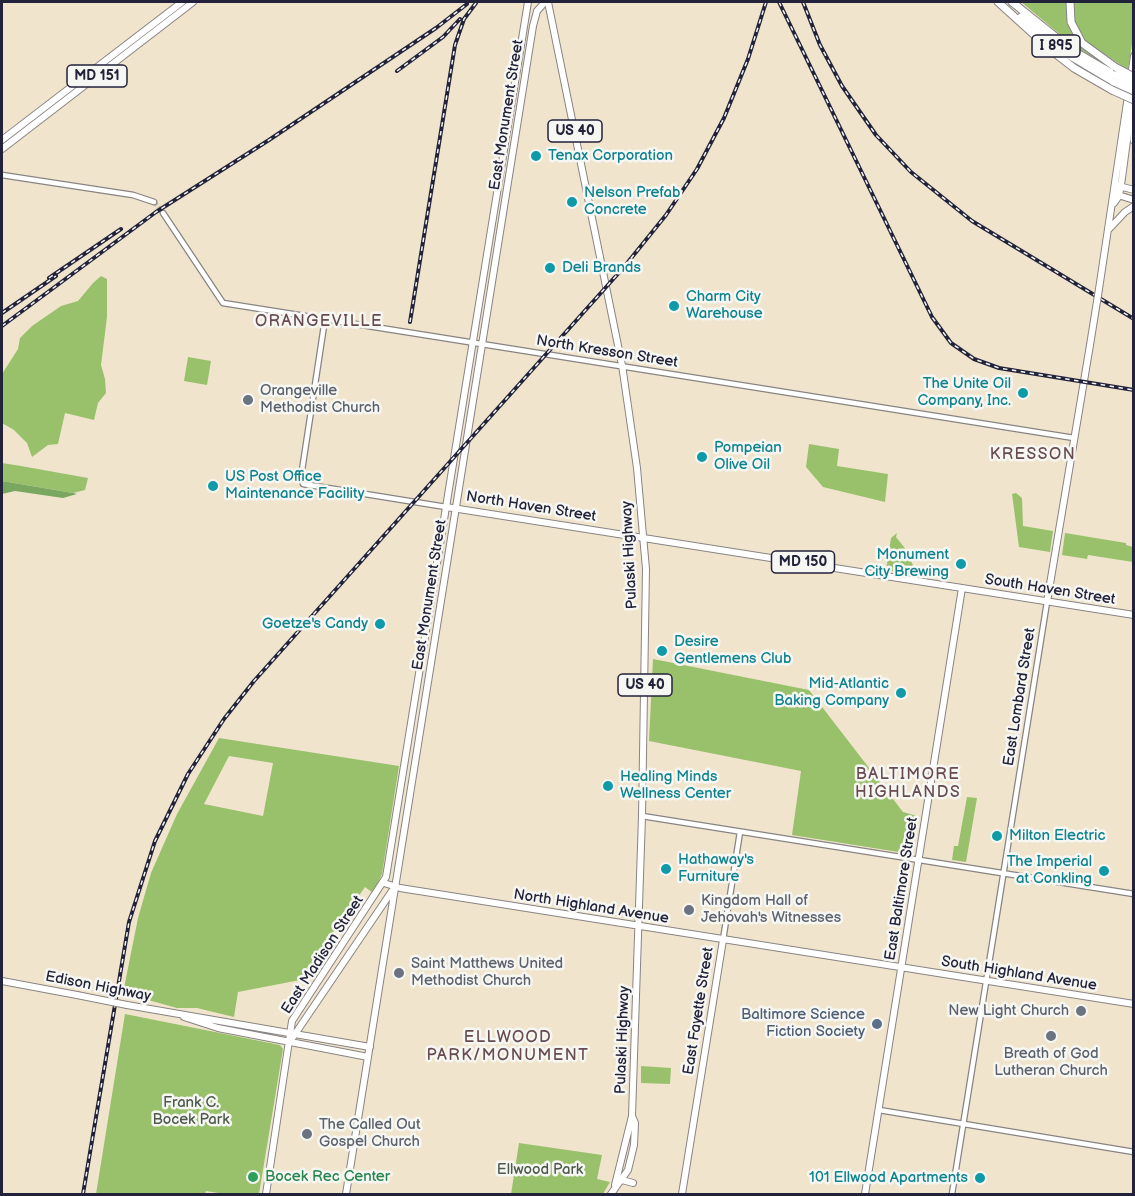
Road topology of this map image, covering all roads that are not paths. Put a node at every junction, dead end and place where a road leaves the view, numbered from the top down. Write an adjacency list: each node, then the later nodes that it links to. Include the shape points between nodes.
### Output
1 (182, 2): 16 (main road, MD 151)
2 (193, 2): 18 (main road, MD 151)
3 (528, 2): 30 (main road, East Monument Street)
4 (546, 2): 31 (main road, East Monument Street, via 537,11 533,26); 32 (main road, Pulaski Highway / US 40)
5 (998, 2): 11 (highway, via 1074,68)
6 (1004, 2): 11 (highway, I 895, via 1067,54)
7 (1012, 2): 11 (highway, I 895)
8 (1070, 2): 11 (highway, via 1071,22 1082,43)
9 (1134, 56): 20 (main road, East Lombard Street)
10 (1134, 77): 11 (highway, bridge)
11 (1114, 78): 12 (highway, I 895, bridge); 13 (highway, I 895, bridge); 14 (highway, bridge)
12 (1134, 84)
13 (1134, 90): 21 (main road)
14 (1134, 100)
15 (1134, 113): 17 (highway)
16 (2, 140)
17 (1134, 140)
18 (2, 149)
19 (2, 175): 25 (street, via 133,195)
20 (1113, 185): 21 (main road); 23 (main road, East Lombard Street)
21 (1120, 186): 22 (main road); 23 (main road)
22 (1134, 190)
23 (1115, 194): 24 (main road); 28 (main road, East Lombard Street)
24 (1134, 200)
25 (154, 202)
26 (1134, 207): 28 (main road)
27 (163, 213): 29 (street, North Kresson Street, via 223,303)
28 (1108, 232): 33 (main road, East Lombard Street, bridge)
29 (325, 319): 30 (street, North Kresson Street); 34 (street, North Haven Street, via 303,484)
30 (473, 343): 31 (street, North Kresson Street); 34 (main road, East Monument Street)
31 (483, 345): 32 (street, North Kresson Street); 35 (main road, East Monument Street)
32 (621, 365): 33 (street, North Kresson Street); 36 (main road, Pulaski Highway / US 40)
33 (1074, 438): 38 (main road, East Lombard Street)
34 (446, 507): 35 (main road, North Haven Street); 44 (main road, East Monument Street)
35 (456, 508): 36 (main road, North Haven Street); 45 (main road, East Monument Street)
36 (643, 536): 37 (main road, North Haven Street / MD 150); 40 (main road, Pulaski Highway / US 40, via 646,584)
37 (962, 588): 38 (main road, South Haven Street / MD 150); 42 (main road, East Baltimore Street)
38 (1047, 602): 39 (main road, South Haven Street); 43 (street, East Lombard Street)
39 (1134, 615)
40 (642, 816): 41 (street); 47 (main road, Pulaski Highway / US 40)
41 (740, 832): 42 (street); 48 (street, East Fayette Street)
42 (919, 860): 43 (street); 49 (main road, East Baltimore Street)
43 (1004, 874): 46 (street); 51 (street, East Lombard Street)
44 (384, 883): 45 (main road, North Highland Avenue); 54 (main road, East Madison Street, via 298,1010)
45 (395, 887): 47 (main road, North Highland Avenue); 54 (main road, East Madison Street); 56 (main road, East Monument Street)
46 (1134, 894)
47 (639, 926): 48 (main road, North Highland Avenue); 59 (main road, Pulaski Highway / US 40)
48 (723, 940): 49 (main road, North Highland Avenue); 69 (main road, East Fayette Street)
49 (901, 968): 51 (main road, South Highland Avenue); 58 (main road, East Baltimore Street)
50 (2, 980): 53 (main road, Edison Highway, bridge)
51 (986, 981): 52 (main road, South Highland Avenue); 60 (street, East Lombard Street)
52 (1134, 1004)
53 (181, 1015): 54 (main road, Edison Highway); 55 (main road, Edison Highway, via 218,1028)
54 (292, 1033): 55 (main road, East Madison Street); 56 (main road, Edison Highway)
55 (290, 1042): 57 (main road, Edison Highway); 67 (main road, East Madison Street)
56 (369, 1047): 57 (main road, East Monument Street)
57 (368, 1057): 68 (main road, East Monument Street)
58 (879, 1110): 60 (street); 70 (main road, East Baltimore Street)
59 (632, 1116): 61 (main road, Pulaski Highway / US 40); 63 (main road, Pulaski Highway / US 40)
60 (963, 1124): 62 (street); 71 (street, East Lombard Street)
61 (627, 1133): 63 (main road); 66 (main road, Pulaski Highway / US 40)
62 (1134, 1152)
63 (632, 1156): 64 (main road, US 40)
64 (622, 1180): 65 (main road); 66 (main road, US 40)
65 (633, 1183)
66 (612, 1193)
67 (266, 1194)
68 (346, 1194)
69 (681, 1194)
70 (865, 1194)
71 (952, 1194)

